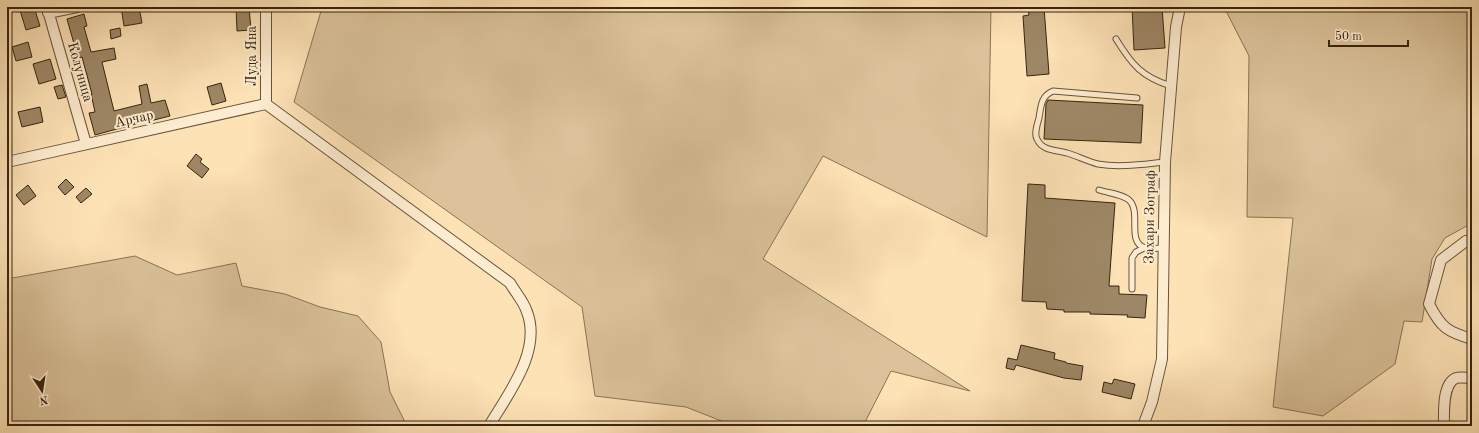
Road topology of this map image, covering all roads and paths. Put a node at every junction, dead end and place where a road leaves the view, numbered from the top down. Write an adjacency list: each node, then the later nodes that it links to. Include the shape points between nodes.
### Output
1 (77, 7): 4 (street)
2 (266, 7): 8 (street, Луда Яна)
3 (1180, 7): 6 (street, Захари Зограф)
4 (47, 10): 9 (street, Колуница)
5 (1116, 39): 6 (lane, via 1128,59 1142,72 1158,82)
6 (1171, 86): 11 (street, Захари Зограф)
7 (1137, 98): 11 (lane, via 1053,91 1042,99 1036,138 1041,145 1049,149 1098,164)
8 (266, 104): 9 (street, Арчар); 19 (street, via 510,283 527,312 532,338 522,370)
9 (86, 144): 10 (street, Арчар)
10 (7, 162)
11 (1165, 162): 15 (street, Захари Зограф)
12 (1099, 190): 14 (lane, via 1130,201 1135,212 1134,234)
13 (1472, 240): 17 (street, via 1466,241 1441,260 1430,304 1437,320 1453,333)
14 (1144, 248): 15 (lane); 16 (lane, via 1136,252 1132,258)
15 (1164, 248): 20 (street, Захари Зограф, via 1162,359 1152,402)
16 (1132, 289)
17 (1472, 339)
18 (1472, 378): 21 (street, via 1457,378 1449,384 1444,404)
19 (489, 426)
20 (1143, 426)
21 (1444, 426)

